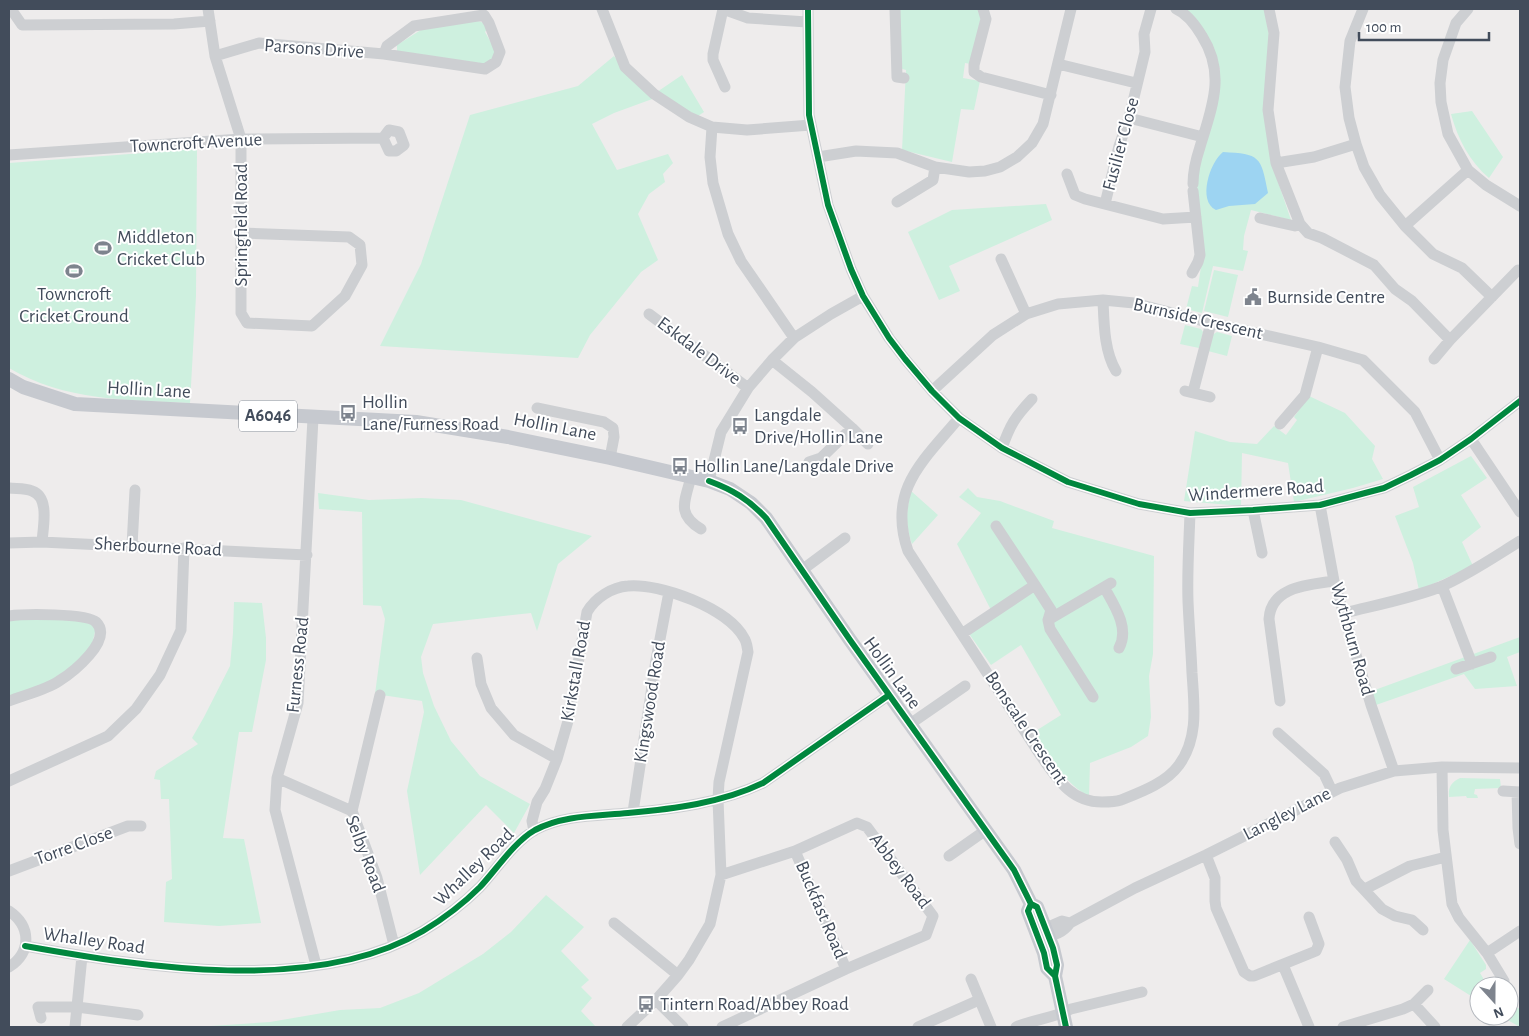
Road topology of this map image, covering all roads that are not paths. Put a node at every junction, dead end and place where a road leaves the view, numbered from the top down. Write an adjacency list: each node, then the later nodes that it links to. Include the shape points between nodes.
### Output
1 (11, 9): 14 (street, via 22,24)
2 (208, 9): 14 (street, Springfield Road)
3 (602, 9): 25 (street, via 625,67 654,94)
4 (723, 9): 15 (street, via 748,18); 21 (street, via 713,54)
5 (808, 9): 15 (street, Windermere Road)
6 (895, 9): 19 (street, via 897,77)
7 (984, 9): 22 (street, via 986,19 974,72 980,77)
8 (1071, 9): 18 (street)
9 (1151, 9): 20 (street, Fusilier Close, via 1144,34 1145,52)
10 (1176, 9): 26 (street, via 1194,24 1215,65 1216,78)
11 (1269, 9): 32 (street, via 1274,33 1268,110)
12 (1363, 9): 29 (street, via 1350,41 1345,87)
13 (1468, 9): 34 (street, via 1456,23 1443,60 1440,83 1448,134)
14 (210, 21): 17 (street, Springfield Road)
15 (807, 22): 24 (street, Windermere Road)
16 (384, 54): 16 (street, Parsons Drive, via 387,46 414,26 484,15 500,52 496,62 486,69); 17 (street, Parsons Drive, via 259,43)
17 (215, 56): 28 (street, Springfield Road)
18 (1058, 64): 20 (street); 22 (street)
19 (904, 78)
20 (1136, 83): 23 (street, Fusilier Close)
21 (725, 87)
22 (1051, 95): 33 (street, via 1043,124 1032,143 1017,157 985,171)
23 (1129, 118): 26 (street); 37 (street, Fusilier Close)
24 (811, 125): 25 (street, via 747,130); 31 (street, Windermere Road)
25 (712, 127): 53 (street, via 712,183 728,234 741,261)
26 (1203, 137): 39 (street, via 1193,172)
27 (383, 138): 28 (street, Towncroft Avenue)
28 (241, 139): 30 (street, Towncroft Avenue); 43 (street, Springfield Road)
29 (1356, 144): 32 (street, via 1314,157); 42 (street, via 1364,167 1380,195)
30 (9, 155)
31 (818, 157): 33 (street, via 856,152 897,153); 47 (street, Windermere Road, via 828,204)
32 (1276, 163): 41 (street)
33 (935, 167): 36 (street, via 932,180)
34 (1468, 170): 38 (street); 42 (street)
35 (1067, 174): 37 (street, Fusilier Close, via 1075,195)
36 (897, 202)
37 (1105, 204): 39 (street, Fusilier Close, via 1163,220)
38 (1520, 206)
39 (1196, 217): 46 (street, via 1200,255)
40 (1260, 218): 41 (street, via 1295,226)
41 (1300, 224): 54 (street, via 1308,233 1374,265)
42 (1404, 226): 48 (street, via 1433,254 1462,268)
43 (241, 233): 43 (street, Springfield Road, via 241,314 247,323 312,326 346,296 362,265 360,245 349,237)
44 (1001, 259): 51 (street)
45 (1518, 270): 48 (street)
46 (1192, 273)
47 (863, 296): 53 (street); 61 (street, Windermere Road, via 889,338)
48 (1492, 297): 54 (street)
49 (1103, 300): 51 (street, Burnside Crescent, via 1058,304); 52 (street, Burnside Crescent, via 1134,303); 58 (street, via 1105,332 1111,363)
50 (649, 314): 60 (street, Eskdale Drive)
51 (1026, 314): 61 (street, Burnside Crescent, via 993,335)
52 (1211, 323): 55 (street, Burnside Crescent); 62 (street, via 1189,391)
53 (794, 338): 57 (street)
54 (1450, 340): 56 (street)
55 (1318, 347): 68 (street, via 1305,396); 74 (street, Burnside Crescent, via 1363,360 1415,412)
56 (1434, 359)
57 (772, 360): 60 (street); 69 (street)
58 (1116, 371)
59 (9, 379): 66 (main road, Hollin Lane / A6046, via 23,387 75,404)
60 (748, 388): 77 (street, via 721,432)
61 (932, 391): 67 (street, Windermere Road)
62 (1210, 397)
63 (1032, 399): 72 (street, via 1016,416)
64 (1520, 401): 70 (street, Windermere Road)
65 (537, 408): 73 (street, via 604,422 613,428)
66 (313, 418): 73 (main road, Hollin Lane / A6046, via 416,422); 93 (street, Furness Road)
67 (959, 418): 72 (street, Windermere Road); 102 (street, Bonscale Crescent, via 912,476 904,496 901,521 908,551)
68 (1280, 424)
69 (852, 428): 71 (street); 75 (street, via 821,458)
70 (1471, 438): 74 (street, Windermere Road); 82 (street)
71 (868, 444)
72 (1002, 448): 83 (street, Windermere Road, via 1068,482 1139,504)
73 (610, 458): 76 (main road, Hollin Lane / A6046)
74 (1440, 460): 80 (street, Windermere Road, via 1384,488)
75 (809, 462)
76 (691, 477): 77 (main road, Hollin Lane / A6046); 85 (street, via 684,513)
77 (709, 481): 94 (main road, Hollin Lane / A6046, via 730,489 751,503 766,518)
78 (9, 488): 88 (street, via 30,490 42,500)
79 (135, 490): 90 (street)
80 (1320, 504): 81 (street, Windermere Road); 95 (street, Wythburn Road)
81 (1253, 510): 83 (street, Windermere Road); 92 (street)
82 (1520, 512)
83 (1190, 513): 102 (street, Bonscale Crescent, via 1188,596 1194,725 1191,740 1178,765 1156,784 1112,802 1086,800 1066,789)
84 (996, 526): 96 (street)
85 (701, 529)
86 (844, 538): 94 (street)
87 (1520, 541): 97 (street)
88 (42, 542): 89 (street, Sherbourne Road); 90 (street, Sherbourne Road)
89 (9, 543)
90 (132, 546): 91 (street, Sherbourne Road)
91 (184, 548): 93 (street, Sherbourne Road); 121 (street, via 181,630 160,675 136,709 108,736)
92 (1262, 553)
93 (307, 555): 120 (street, Furness Road, via 298,703)
94 (802, 570): 110 (main road, Hollin Lane / A6046)
95 (1334, 581): 99 (street, Wythburn Road); 113 (street, via 1287,591 1279,596 1271,609 1269,619)
96 (1035, 585): 101 (street, via 1051,610); 102 (street)
97 (1442, 586): 99 (street, via 1416,596); 106 (street)
98 (670, 592): 116 (street, Kirkstall Road, via 626,586 606,593 590,605 568,721); 125 (street, Kirkstall Road, via 718,613 737,628 747,645 747,660); 127 (street, Kingswood Road, via 656,660)
99 (1344, 613): 119 (street, Wythburn Road, via 1373,713)
100 (9, 616): 112 (street, via 87,617 97,622 100,636 92,655 58,682)
101 (1048, 620): 103 (street, via 1107,585 1120,616 1123,640); 111 (street, via 1050,629)
102 (963, 633)
103 (1119, 648)
104 (1491, 656): 106 (street)
105 (477, 658): 116 (street, via 481,684 491,708 514,735)
106 (1472, 664): 107 (street)
107 (1456, 669)
108 (965, 686): 114 (street)
109 (380, 695): 126 (street)
110 (889, 695): 114 (main road, Hollin Lane / A6046); 125 (street, Whalley Road, via 763,783)
111 (1093, 696)
112 (9, 701)
113 (1280, 701)
114 (910, 724): 129 (main road, Hollin Lane / A6046)
115 (1278, 733): 122 (street, via 1324,774)
116 (557, 759): 130 (street, Kirkstall Road, via 537,802 532,821)
117 (1442, 767): 118 (street, Langley Lane); 119 (street, Langley Lane); 136 (street)
118 (1520, 768)
119 (1394, 771): 122 (street, Langley Lane)
120 (277, 778): 126 (street, Selby Road); 150 (street, Furness Road, via 275,810)
121 (9, 781)
122 (1332, 791): 134 (street, Langley Lane)
123 (1503, 791): 124 (street)
124 (1519, 792): 132 (street)
125 (718, 799): 127 (street, Whalley Road); 138 (street, Kirkstall Road)
126 (352, 811): 146 (street, Selby Road, via 377,878)
127 (633, 812): 130 (street, Whalley Road, via 573,818)
128 (141, 826): 137 (street, Torre Close, via 128,826)
129 (986, 830): 135 (street); 145 (main road, Hollin Lane / A6046, via 1014,870 1031,904 1037,907)
130 (534, 831): 146 (street, Whalley Road, via 449,914)
131 (1335, 842): 139 (street, via 1356,881)
132 (1520, 844)
133 (795, 851): 138 (street, Abbey Road); 153 (street, Buckfast Road); 153 (street, Abbey Road, via 857,823 867,827 934,916 926,935)
134 (1206, 855): 145 (street, Langley Lane, via 1070,923 1062,921); 151 (street, via 1216,878 1216,908 1244,972 1254,976)
135 (949, 856)
136 (1446, 857): 139 (street, via 1410,866); 148 (street, via 1452,904)
137 (9, 871)
138 (721, 875): 155 (street, Kirkstall Road, via 710,924)
139 (1365, 889): 143 (street, via 1382,909 1412,920)
140 (9, 911): 147 (street, via 23,926)
141 (1309, 917): 151 (street, via 1318,948)
142 (614, 923): 155 (street)
143 (1424, 930)
144 (1520, 931): 148 (street)
145 (1044, 933): 167 (main road, Hollin Lane / A6046, via 1057,965 1054,976)
146 (394, 945): 150 (street, Whalley Road, via 351,959)
147 (25, 946): 149 (street, Whalley Road); 152 (street, via 16,963)
148 (1487, 953): 154 (street)
149 (82, 956): 150 (street, Whalley Road, via 192,969 258,971); 164 (street)
150 (316, 965)
151 (1283, 965): 175 (street)
152 (9, 967)
153 (846, 970): 171 (street, Abbey Road)
154 (1496, 970): 156 (street); 157 (street)
155 (678, 975): 161 (street, Kirkstall Road)
156 (1486, 976)
157 (1500, 976)
158 (971, 978): 162 (street)
159 (1428, 990): 163 (street)
160 (1142, 992): 167 (street, via 1071,1009)
161 (656, 1000): 169 (street, Kirkstall Road); 170 (street)
162 (979, 1000): 172 (street); 173 (street)
163 (1414, 1004): 176 (street); 177 (street)
164 (77, 1007): 165 (street); 166 (street, via 38,1007); 168 (street)
165 (138, 1015)
166 (41, 1018)
167 (1064, 1020): 174 (street, via 1031,1020)
168 (75, 1027)
169 (627, 1027)
170 (683, 1027)
171 (722, 1027)
172 (918, 1027)
173 (991, 1027)
174 (1016, 1027)
175 (1309, 1027)
176 (1343, 1027)
177 (1435, 1027)

